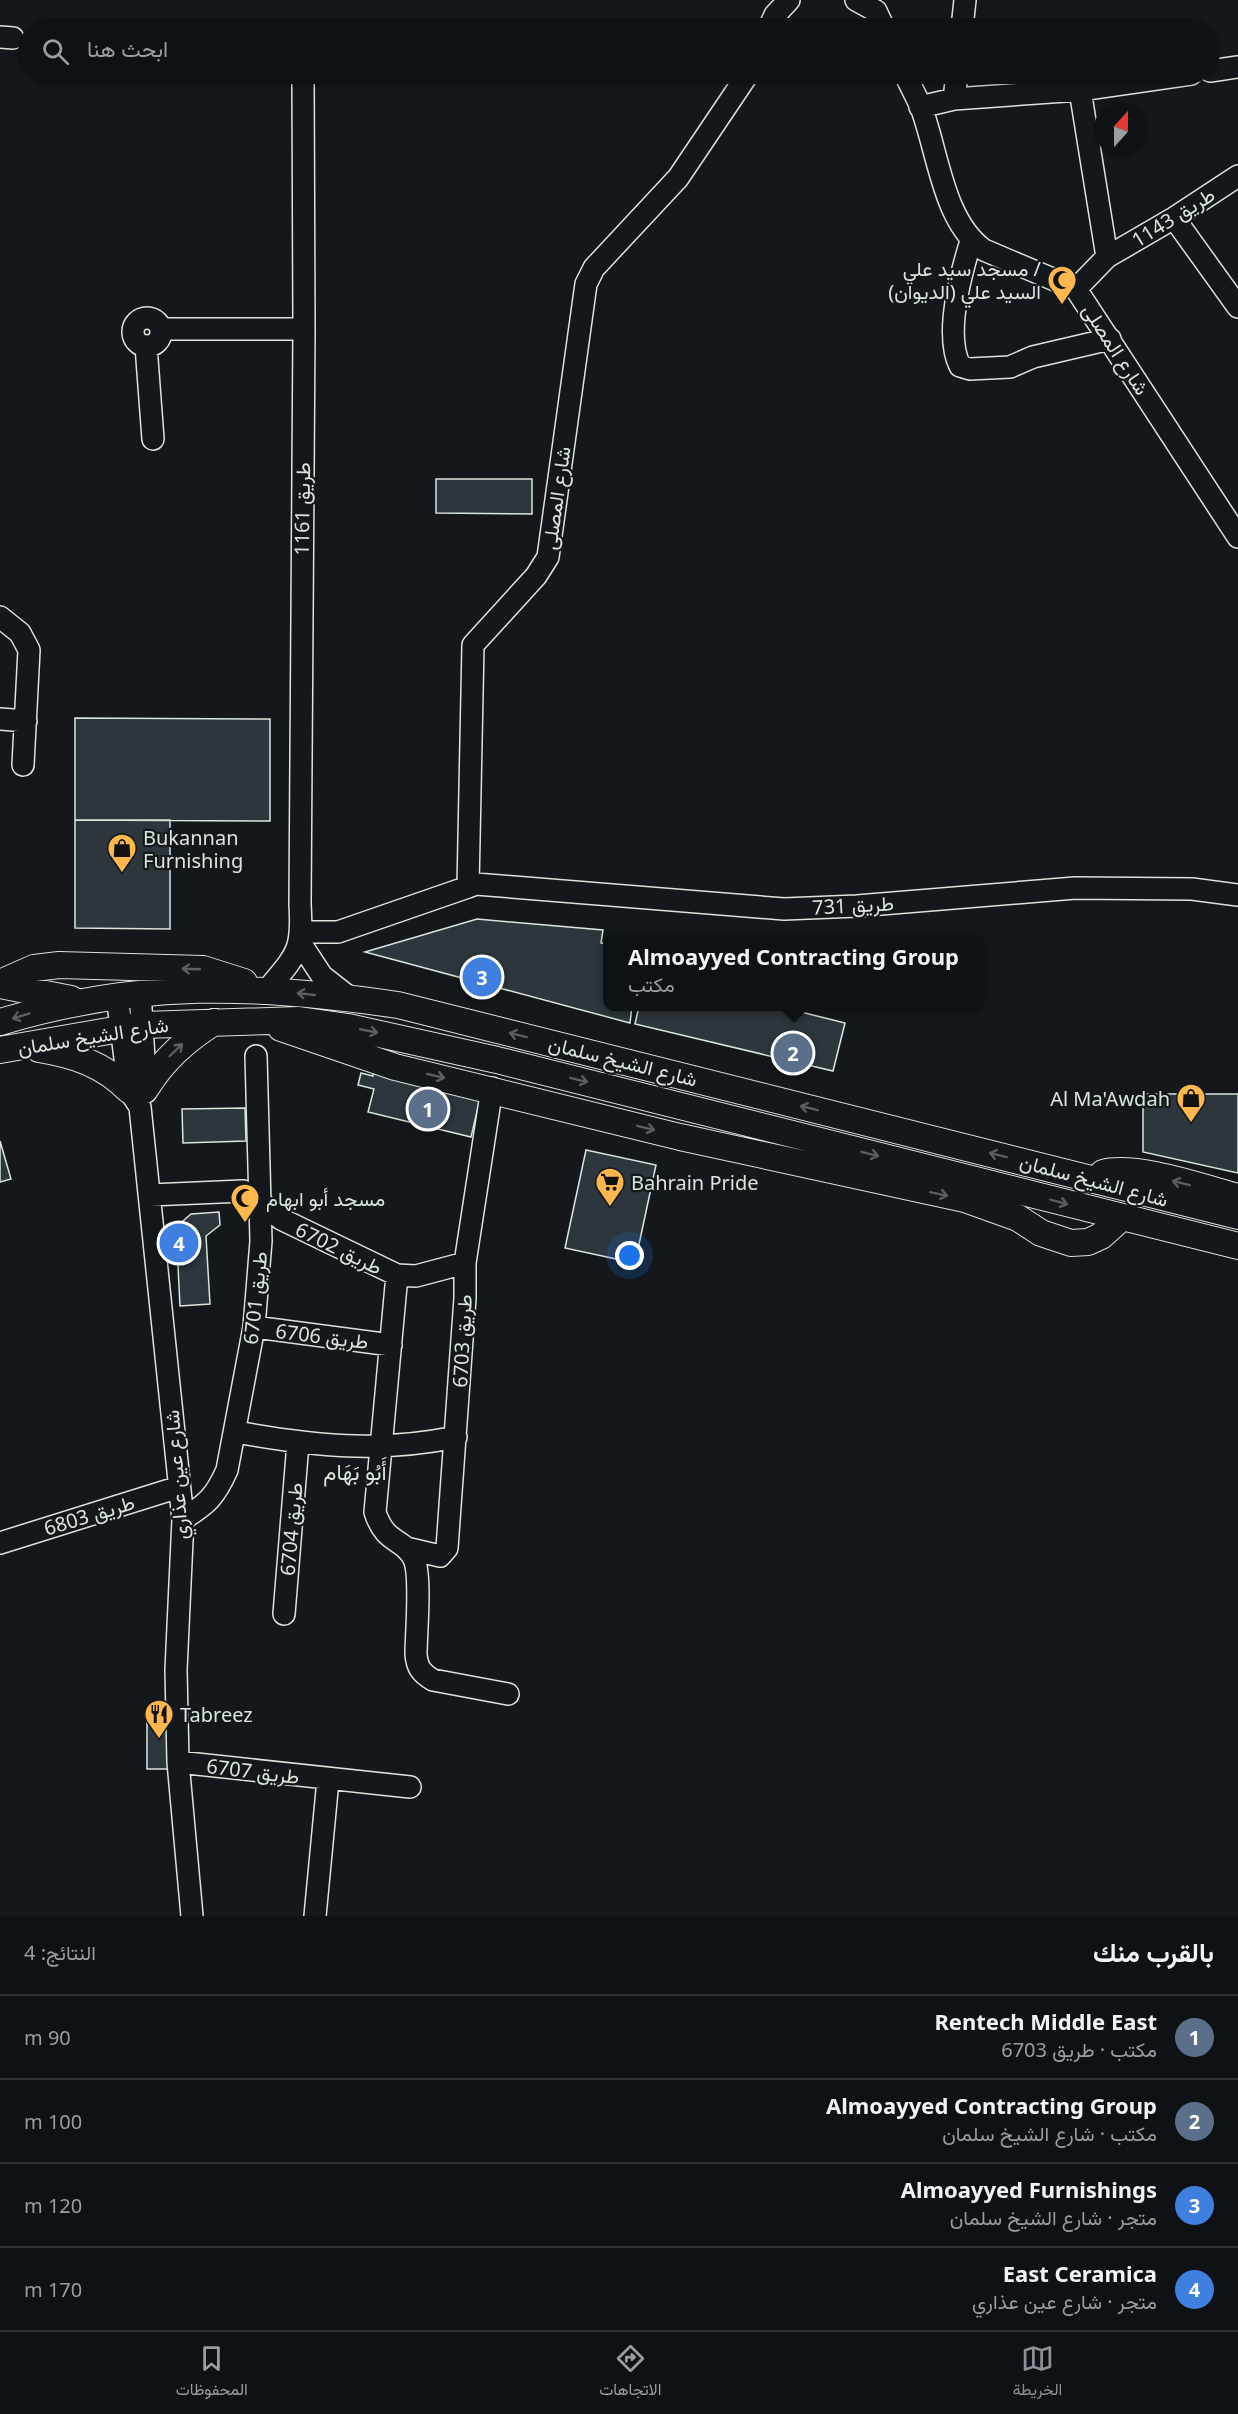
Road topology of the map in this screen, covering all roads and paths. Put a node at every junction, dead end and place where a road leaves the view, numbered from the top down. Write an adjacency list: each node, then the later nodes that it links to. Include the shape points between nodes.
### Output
1 (789, 0): 5 (street)
2 (856, 0): 4 (street)
3 (965, 0): 6 (street)
4 (878, 13)
5 (774, 18)
6 (963, 18)
7 (1238, 67): 8 (street)
8 (1220, 69)
9 (303, 84): 23 (street, طريق 1161)
10 (741, 84): 31 (street, شارع المصلى, via 678,178 594,268 586,284 548,557 536,576 478,639 471,654)
11 (910, 84): 16 (street)
12 (956, 84): 15 (street)
13 (1122, 84): 14 (street)
14 (1080, 90): 15 (street); 20 (street, طريق 1143)
15 (954, 99): 16 (street)
16 (920, 107): 19 (street, via 946,190)
17 (1238, 176): 18 (street, طريق 1143)
18 (1174, 218): 20 (street, طريق 1143); 22 (street)
19 (971, 241): 21 (street, شارع المصلى); 24 (street, via 955,317 955,357 960,366 1011,367 1033,357)
20 (1107, 257): 21 (street, طريق 1143)
21 (1076, 289): 24 (street, شارع المصلى)
22 (1238, 307)
23 (304, 329): 25 (street, via 162,328 149,317 140,319 133,335 146,346); 33 (street, طريق 1161)
24 (1110, 339): 26 (street, شارع المصلى)
25 (153, 439)
26 (1238, 537)
27 (0, 617): 29 (street, via 20,633 29,650)
28 (0, 719): 29 (street)
29 (26, 721): 30 (street)
30 (23, 765)
31 (468, 888): 32 (street, طريق 731, via 476,884 784,909 1075,888 1192,889); 33 (street, via 338,932)
32 (1238, 895)
33 (301, 938): 35 (street); 37 (street, via 322,976)
34 (0, 984): 35 (main road, one-way to 34, via 203,969 59,965 34,968); 38 (main road)
35 (267, 990): 36 (main road, شارع الشيخ سلمان); 37 (main road, شارع الشيخ سلمان, one-way to 35)
36 (128, 994): 38 (main road, شارع الشيخ سلمان); 42 (street, شارع عين عذاري)
37 (350, 998): 48 (main road, شارع الشيخ سلمان, one-way to 37, via 398,1005)
38 (80, 1000): 41 (main road, شارع الشيخ سلمان, one-way to 41)
39 (261, 1020): 40 (main road, شارع الشيخ سلمان); 46 (main road, one-way to 46, via 364,1058); 53 (main road, شارع الشيخ سلمان, one-way to 53, via 299,1020 348,1027 497,1060)
40 (215, 1021): 42 (main road, شارع الشيخ سلمان); 47 (main road, one-way to 40, via 165,1060 188,1038)
41 (0, 1022)
42 (131, 1027): 43 (main road, شارع الشيخ سلمان); 47 (street, شارع عين عذاري)
43 (27, 1047): 44 (main road, شارع الشيخ سلمان); 47 (main road, via 81,1058 109,1072)
44 (0, 1050)
45 (256, 1056): 51 (street, طريق 6701)
46 (492, 1088): 53 (main road, one-way to 53, via 680,1137 965,1199 1071,1243 1101,1236); 55 (street, طريق 6703)
47 (139, 1095): 49 (street, شارع عين عذاري)
48 (1088, 1178): 50 (main road, one-way to 48, via 1125,1171); 52 (main road, شارع الشيخ سلمان)
49 (150, 1195): 51 (street, طريق 6702, via 243,1191); 63 (street, شارع عين عذاري)
50 (1238, 1197)
51 (261, 1204): 56 (street, طريق 6702, via 281,1219); 57 (street, طريق 6701)
52 (1238, 1216)
53 (1121, 1218): 54 (main road, شارع الشيخ سلمان)
54 (1238, 1246)
55 (465, 1263): 56 (street, طريق 6702, via 416,1276); 60 (street, طريق 6703)
56 (397, 1275): 58 (street, طريق 6706)
57 (254, 1327): 58 (street, طريق 6706); 59 (street, طريق 6701)
58 (391, 1345): 62 (street, طريق 6706)
59 (236, 1432): 61 (street); 64 (street, طريق 6701, via 218,1491 207,1504)
60 (456, 1437): 62 (street); 66 (street, طريق 6703, via 446,1552 436,1556)
61 (298, 1443): 62 (street); 67 (street, طريق 6704)
62 (381, 1447): 66 (street, طريق 6706, via 375,1512 384,1531)
63 (179, 1487): 64 (street, شارع عين عذاري); 65 (street, طريق 6803)
64 (183, 1519): 69 (street, شارع عين عذاري, via 176,1670)
65 (0, 1544)
66 (406, 1548): 68 (street, طريق 6706, via 417,1566 416,1654 423,1674 432,1680)
67 (284, 1614)
68 (508, 1694)
69 (178, 1762): 70 (street, طريق 6707); 72 (street, شارع عين عذاري)
70 (328, 1780): 71 (street, طريق 6707); 73 (street, طريق 6707)
71 (410, 1787)
72 (192, 1916)
73 (315, 1916)

